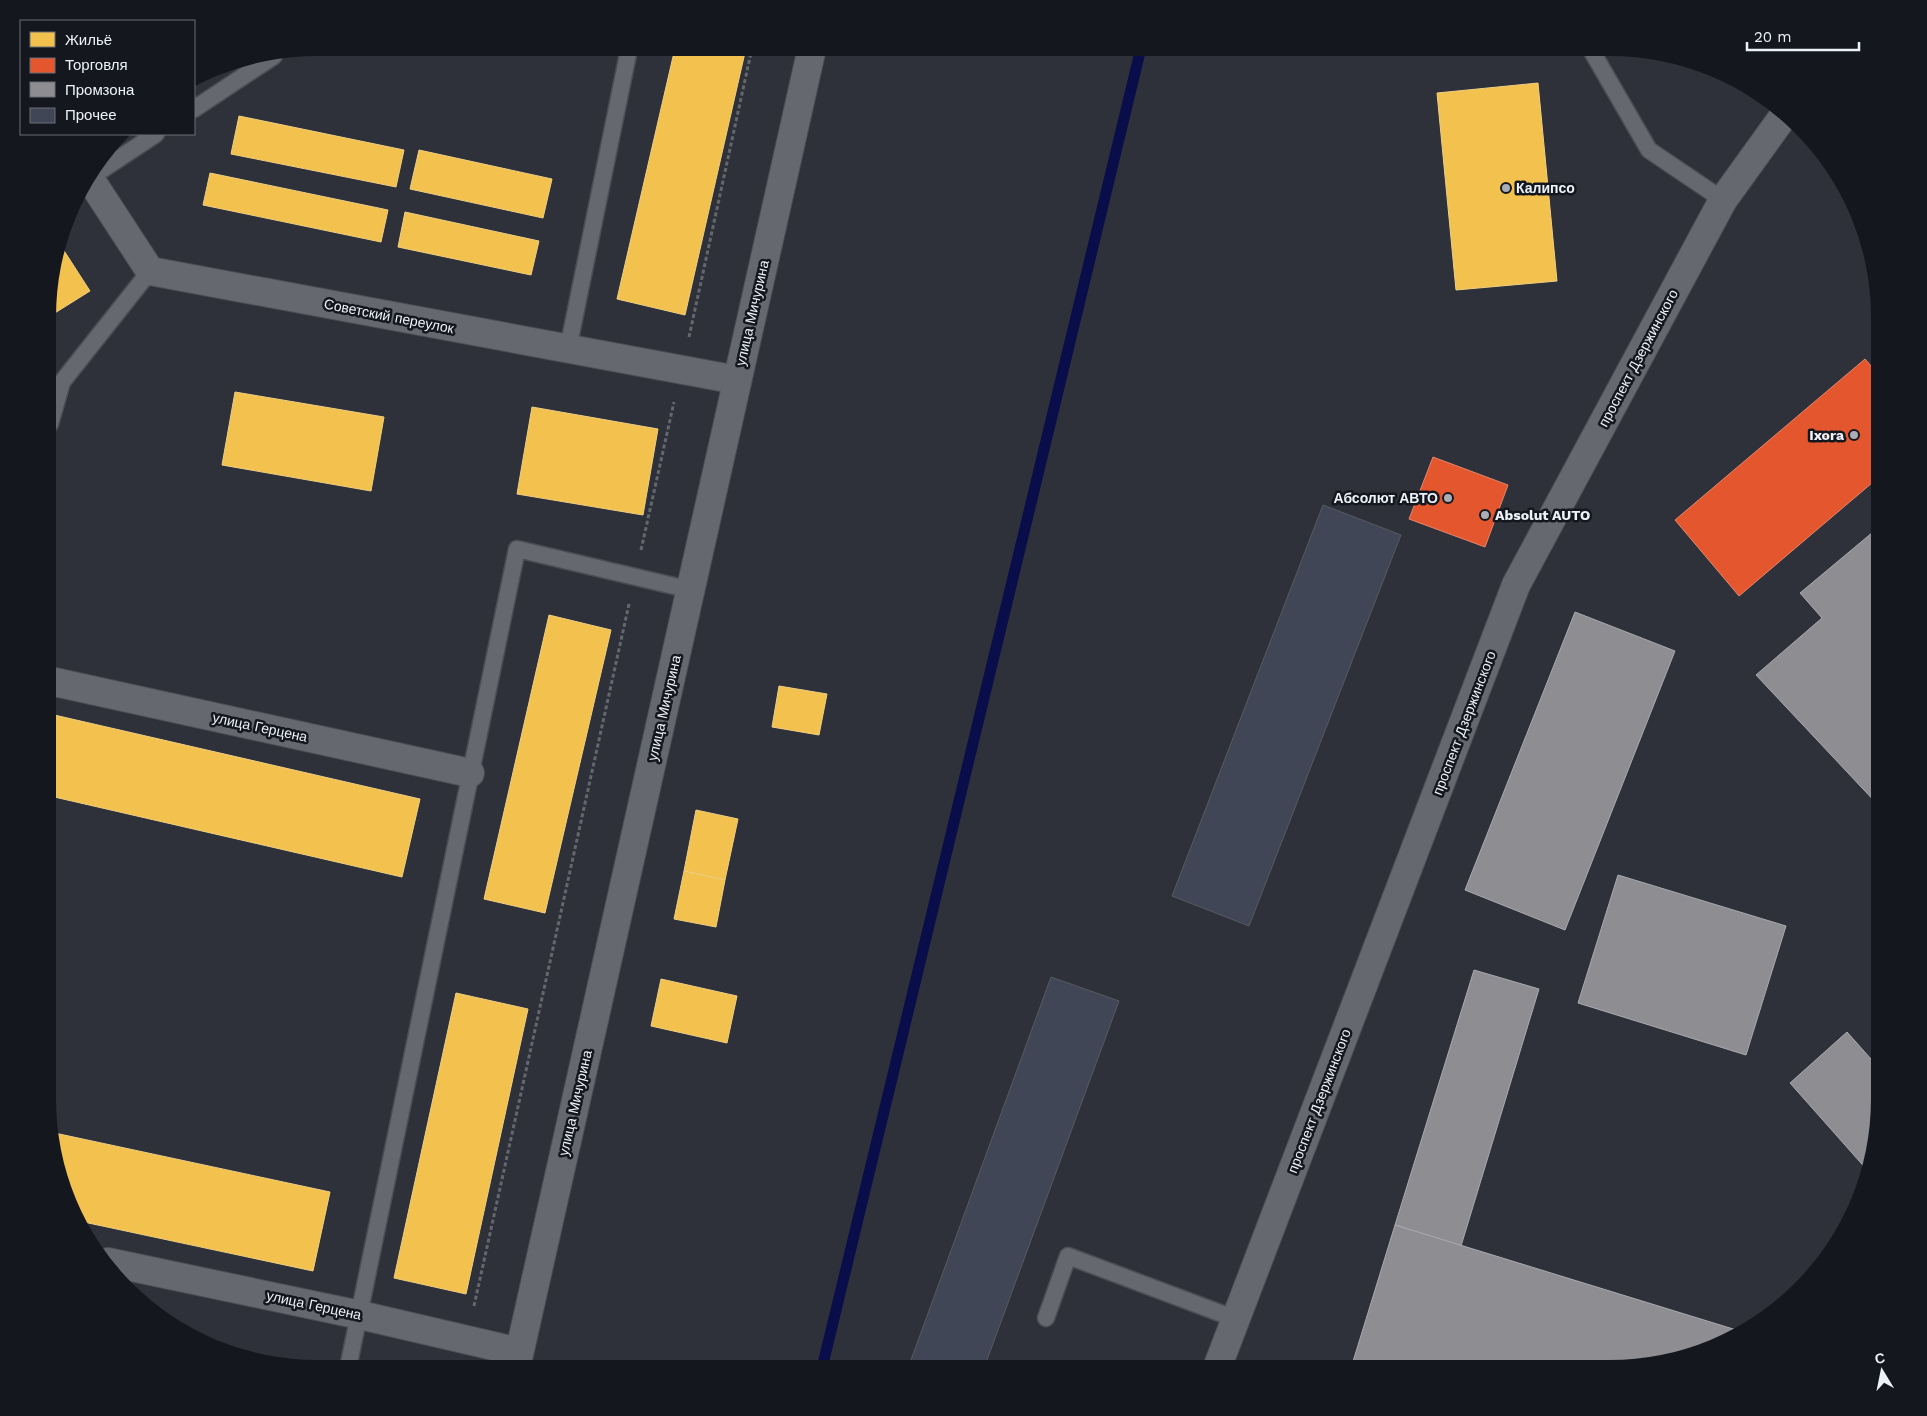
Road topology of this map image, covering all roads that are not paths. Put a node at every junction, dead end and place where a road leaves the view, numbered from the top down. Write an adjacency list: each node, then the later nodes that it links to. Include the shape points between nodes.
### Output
1 (628, 56): 12 (lane)
2 (810, 56): 13 (street, улица Мичурина)
3 (1595, 56): 10 (lane, via 1649,150)
4 (267, 61): 5 (lane)
5 (195, 108)
6 (1781, 120): 10 (street, проспект Дзержинского)
7 (155, 135): 8 (lane)
8 (100, 172)
9 (94, 182): 11 (street)
10 (1723, 200): 21 (street, проспект Дзержинского, via 1516,584)
11 (150, 271): 12 (street, Советский переулок); 14 (lane, via 62,382)
12 (568, 349): 13 (street, Советский переулок)
13 (737, 380): 15 (street, улица Мичурина)
14 (56, 403)
15 (691, 590): 17 (lane, via 517,549); 23 (street, улица Мичурина)
16 (56, 682): 17 (street, улица Герцена)
17 (470, 773): 19 (lane)
18 (115, 1263): 19 (street, улица Герцена)
19 (360, 1315): 22 (lane); 23 (street, улица Герцена, via 466,1340)
20 (1046, 1318): 21 (lane, via 1068,1256)
21 (1236, 1319): 24 (street, проспект Дзержинского)
22 (350, 1360)
23 (518, 1360)
24 (1220, 1360)

